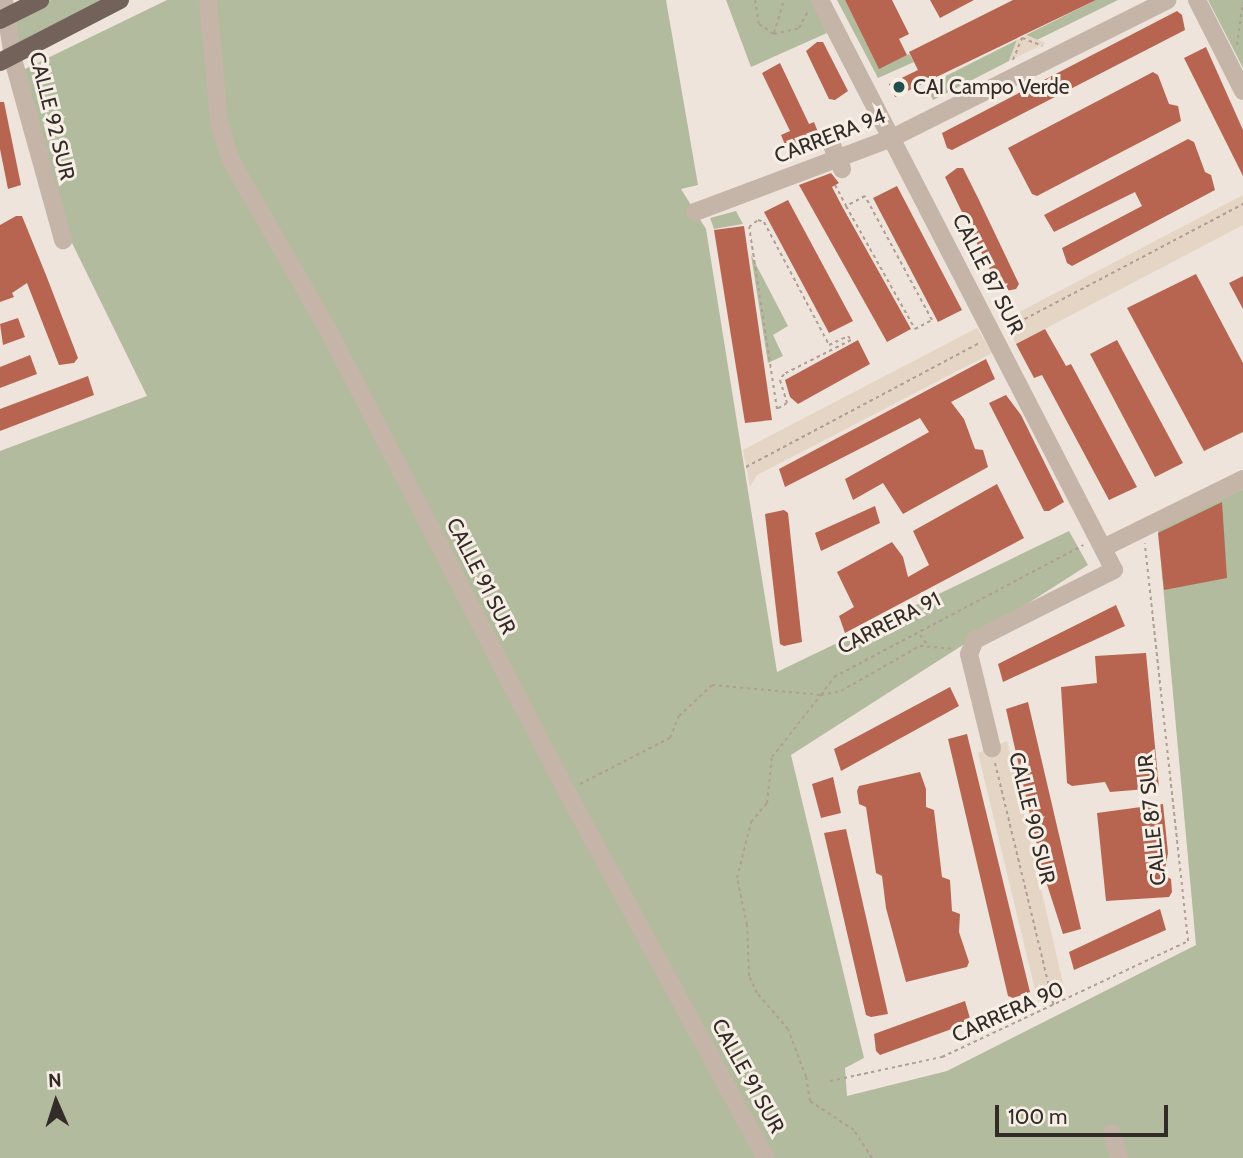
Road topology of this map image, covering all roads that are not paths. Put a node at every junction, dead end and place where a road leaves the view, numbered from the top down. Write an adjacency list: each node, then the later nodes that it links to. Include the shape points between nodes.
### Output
1 (40, 0): 7 (main road)
2 (120, 0): 8 (main road)
3 (208, 0): 20 (street, CALLE 91 SUR, via 219,122 230,159 325,324 568,794)
4 (1167, 0): 11 (street, CARRERA 94)
5 (1197, 0): 9 (street, via 1210,40)
6 (814, 2): 11 (street, CALLE 87 SUR)
7 (3, 13): 8 (street, CALLE 92 SUR)
8 (6, 59): 14 (street, CALLE 92 SUR)
9 (1243, 91)
10 (828, 136): 12 (street)
11 (892, 138): 12 (street, CARRERA 94); 16 (street, CALLE 87 SUR)
12 (840, 163): 13 (street, CARRERA 94)
13 (695, 212)
14 (62, 240)
15 (1243, 479): 16 (street, via 1143,528)
16 (1100, 543): 17 (street, CALLE 87 SUR, via 1114,570)
17 (972, 647): 18 (street, CALLE 90 SUR)
18 (992, 748)
19 (1112, 1133): 21 (street)
20 (766, 1158)
21 (1119, 1158)

